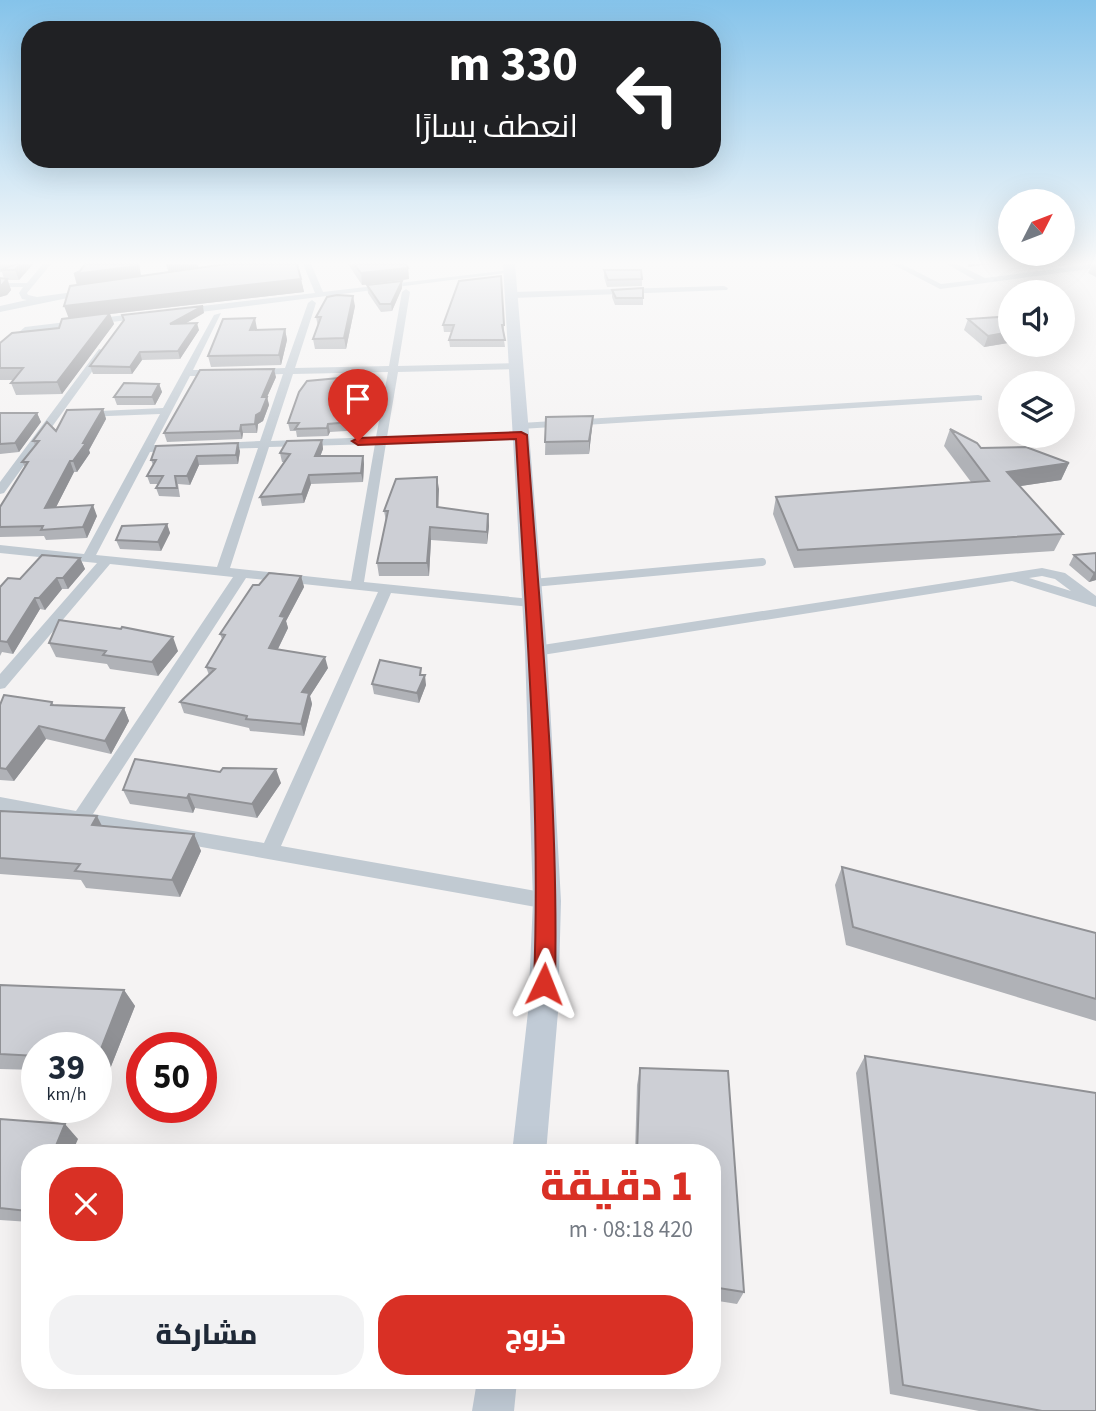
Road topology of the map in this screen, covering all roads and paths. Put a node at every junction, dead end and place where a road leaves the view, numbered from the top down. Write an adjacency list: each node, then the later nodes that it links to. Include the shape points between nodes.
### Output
1 (26, 330): 8 (street)
2 (91, 330): 8 (street)
3 (210, 330): 15 (street)
4 (304, 330): 12 (street)
5 (400, 330): 11 (street)
6 (515, 330): 10 (main road)
7 (112, 338): 19 (street)
8 (15, 339): 9 (street)
9 (0, 353)
10 (518, 366): 11 (street); 20 (main road)
11 (393, 368): 12 (street); 21 (street)
12 (289, 371): 14 (street); 22 (street)
13 (225, 372): 15 (street)
14 (238, 372)
15 (187, 373): 17 (street)
16 (978, 398): 20 (street)
17 (166, 411): 19 (street); 25 (street)
18 (41, 415): 19 (street)
19 (55, 415): 26 (street)
20 (521, 431): 21 (street); 35 (main road)
21 (381, 440): 22 (street); 33 (street)
22 (264, 444): 23 (street); 31 (street)
23 (212, 447)
24 (186, 448): 25 (street)
25 (146, 449): 28 (street)
26 (0, 490)
27 (0, 549): 28 (street)
28 (88, 558): 29 (street)
29 (107, 560): 31 (street); 38 (street)
30 (762, 562): 35 (lane)
31 (222, 572): 32 (street)
32 (242, 574): 33 (street); 40 (street)
33 (357, 585): 34 (street)
34 (386, 588): 35 (street); 41 (street)
35 (531, 593): 37 (main road)
36 (1093, 602): 37 (street, via 1055,574 1042,572)
37 (536, 651): 42 (main road)
38 (0, 684)
39 (0, 804): 40 (street)
40 (81, 818): 41 (street)
41 (270, 850): 42 (street)
42 (547, 901): 43 (main road, via 543,1012)
43 (530, 1144)
44 (496, 1389): 45 (main road)
45 (493, 1411)

